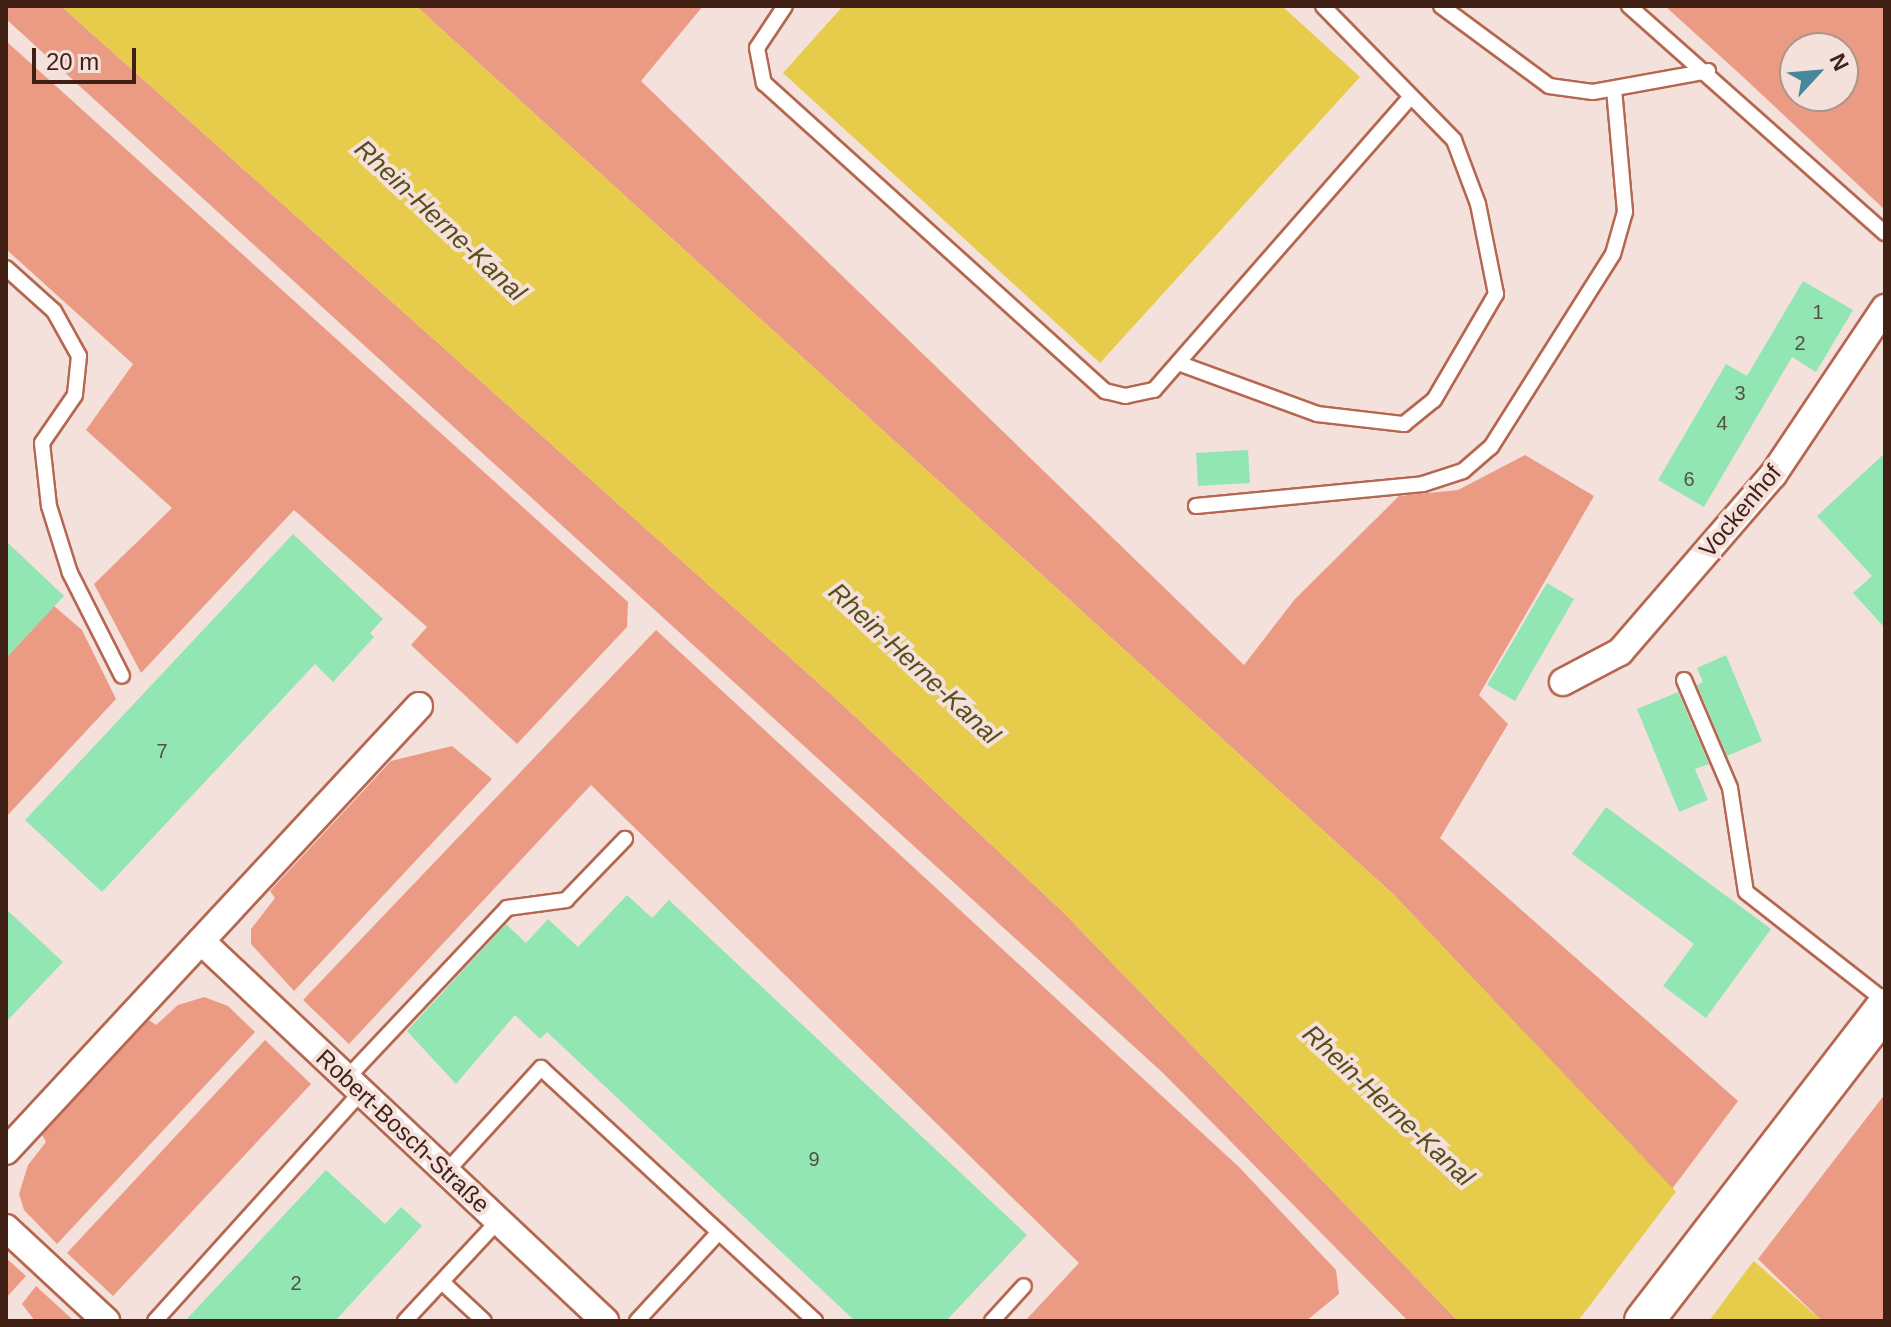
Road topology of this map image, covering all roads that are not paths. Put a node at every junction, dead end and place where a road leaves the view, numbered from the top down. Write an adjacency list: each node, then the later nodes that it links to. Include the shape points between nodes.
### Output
1 (785, 6): 11 (lane, via 757,48 764,83 808,125 1105,391 1154,390)
2 (1323, 6): 7 (lane)
3 (1441, 6): 6 (lane, via 1549,86)
4 (1629, 6): 5 (lane)
5 (1708, 71): 6 (lane); 8 (lane)
6 (1614, 89): 12 (lane, via 1625,212 1613,254 1491,447 1463,471 1423,484)
7 (1411, 96): 11 (lane); 11 (lane, via 1454,140 1478,204 1496,294 1434,400 1404,424 1376,426 1317,414)
8 (1885, 233)
9 (6, 268): 13 (lane, via 54,311 79,356 75,395 42,443 49,506 70,573)
10 (1885, 308): 15 (street, Vockenhof, via 1763,487 1620,652)
11 (1178, 363)
12 (1196, 506)
13 (122, 676)
14 (1684, 680): 19 (lane, via 1730,788 1746,892)
15 (1563, 682)
16 (419, 706): 18 (street)
17 (625, 839): 21 (lane, via 566,900 507,908)
18 (201, 941): 21 (street, Robert-Bosch-Straße); 22 (street)
19 (1885, 1001)
20 (1885, 1008): 39 (main road)
21 (354, 1085): 23 (street, Robert-Bosch-Straße); 31 (lane)
22 (6, 1151)
23 (446, 1172): 24 (street, Robert-Bosch-Straße); 26 (lane, via 541,1068)
24 (498, 1221): 27 (lane); 34 (street, Robert-Bosch-Straße)
25 (6, 1228): 30 (street)
26 (719, 1232): 29 (lane); 35 (lane)
27 (442, 1282): 32 (lane); 33 (lane)
28 (1024, 1286): 38 (lane)
29 (802, 1309): 36 (lane); 37 (lane)
30 (106, 1321)
31 (155, 1321)
32 (405, 1321)
33 (484, 1321)
34 (605, 1321)
35 (637, 1321)
36 (792, 1321)
37 (815, 1321)
38 (992, 1321)
39 (1644, 1321)

